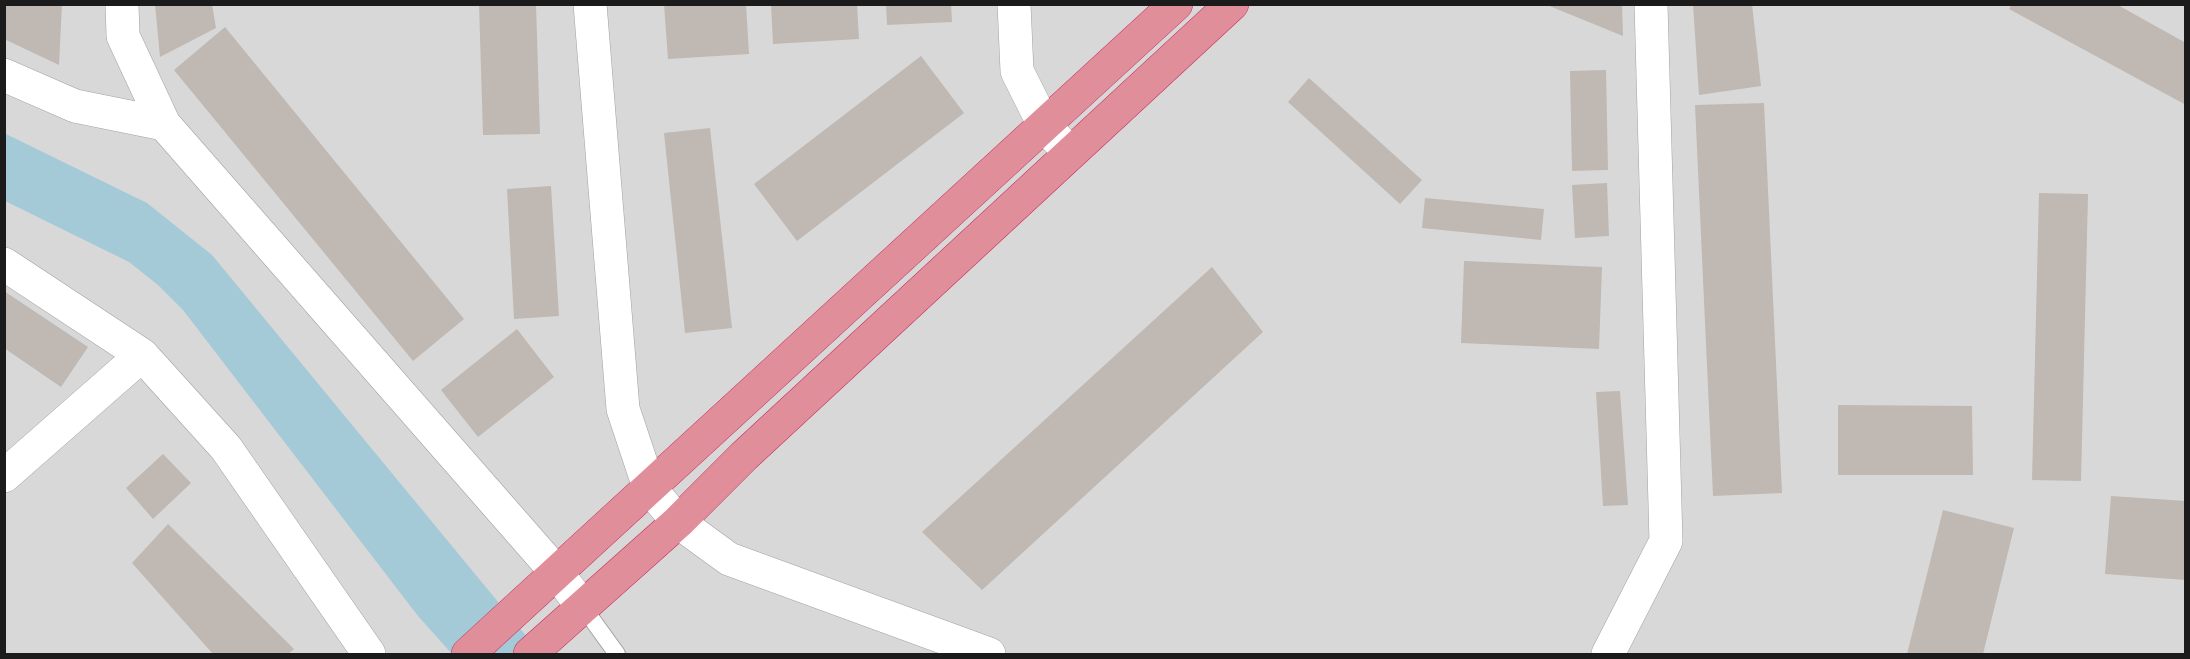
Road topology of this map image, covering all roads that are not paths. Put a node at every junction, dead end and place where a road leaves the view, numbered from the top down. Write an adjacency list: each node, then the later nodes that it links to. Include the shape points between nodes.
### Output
1 (122, 4): 8 (street, via 123,36)
2 (590, 4): 14 (street, via 623,409)
3 (1014, 4): 9 (street, via 1017,71)
4 (1176, 4): 9 (highway)
5 (1232, 4): 10 (highway)
6 (1651, 4): 23 (street, via 1666,540)
7 (4, 75): 8 (street, via 75,106)
8 (164, 124): 16 (street)
9 (1044, 125): 10 (street); 14 (highway)
10 (1070, 153): 15 (highway)
11 (4, 264): 12 (street)
12 (142, 355): 13 (street); 18 (street, via 226,448)
13 (4, 476)
14 (649, 487): 15 (street); 16 (highway)
15 (678, 522): 17 (highway); 22 (street, via 729,559)
16 (546, 584): 17 (street); 19 (highway)
17 (573, 616): 20 (highway); 21 (lane)
18 (369, 654)
19 (468, 654)
20 (530, 654)
21 (617, 654)
22 (989, 654)
23 (1608, 654)

